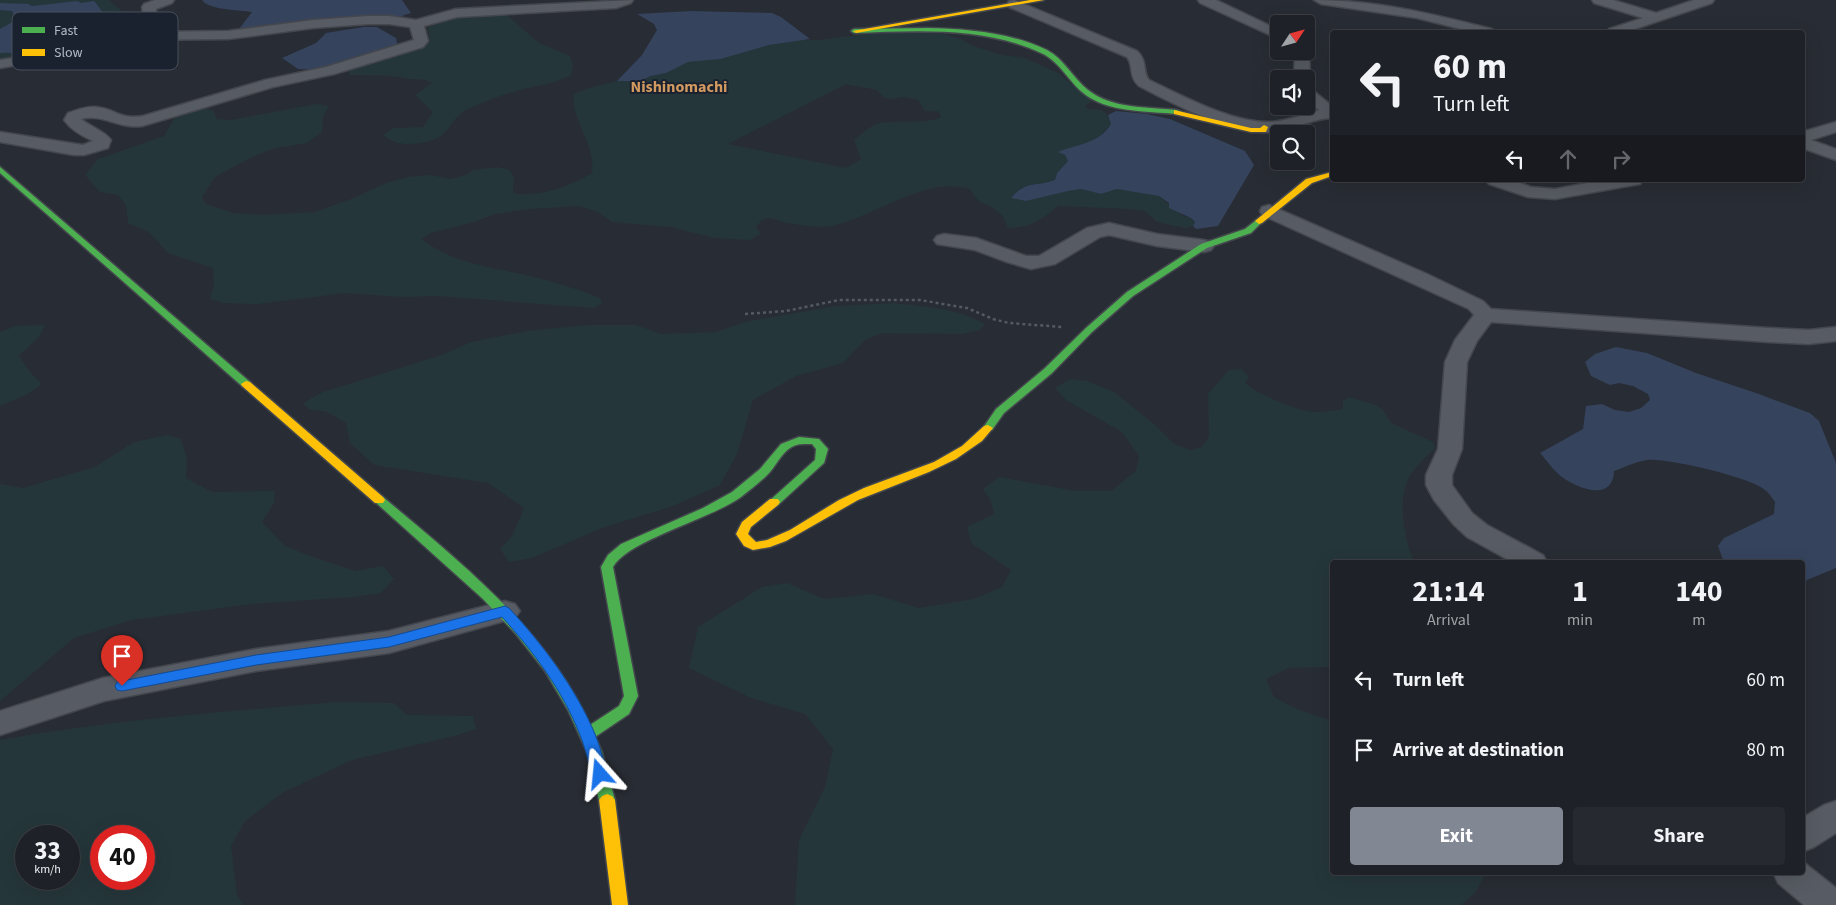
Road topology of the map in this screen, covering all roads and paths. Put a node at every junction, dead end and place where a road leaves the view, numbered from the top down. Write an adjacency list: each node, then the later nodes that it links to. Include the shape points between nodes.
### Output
1 (167, 0): 10 (street, via 149,7)
2 (626, 0): 9 (street, via 616,4)
3 (1040, 0): 8 (street)
4 (1205, 0): 15 (street)
5 (1321, 0): 13 (street, via 1418,14)
6 (1600, 0): 11 (street)
7 (1707, 0): 11 (street)
8 (1014, 4): 20 (street, via 1132,54 1137,59 1139,78 1154,88 1213,113); 20 (street, via 854,31 935,29 1002,38 1047,53 1087,92 1109,103 1190,114 1251,130 1263,130)
9 (455, 7): 12 (street)
10 (150, 12)
11 (1655, 17): 14 (street)
12 (416, 24): 16 (street, via 368,20 228,35); 23 (street, via 418,44 329,71 270,83 146,120 122,121 94,111 74,116 72,120 103,140 102,144 93,147 74,150)
13 (1479, 30)
14 (1619, 30)
15 (1270, 31)
16 (178, 37)
17 (1315, 100): 18 (street)
18 (1330, 111)
19 (1330, 113): 20 (street)
20 (1264, 127)
21 (1836, 127): 22 (street)
22 (1805, 136)
23 (0, 138)
24 (1805, 143): 25 (street)
25 (1836, 155)
26 (0, 169): 38 (street)
27 (1330, 175): 30 (street, via 1309,181)
28 (1500, 182): 29 (street, via 1528,192 1554,194)
29 (1623, 182)
30 (1269, 211): 32 (street, via 1248,231); 34 (street, via 1436,285 1476,305)
31 (944, 240): 32 (street, via 978,244 1034,263 1057,256 1101,230)
32 (1204, 246): 35 (street, via 1130,294)
33 (745, 314): 35 (path, via 786,311 839,300 920,300 967,308 1009,323)
34 (1485, 315): 36 (street, via 1768,335); 37 (street, via 1466,340 1456,362 1450,449 1439,475 1439,485 1463,519 1477,531)
35 (1089, 330): 40 (street, via 1048,371 1000,411 983,436 952,459 853,497 773,543 756,547 746,543 742,534 746,525 820,461 822,449 815,441 799,440 786,446 736,495 625,547 612,558 608,567 631,696 624,710)
36 (1836, 334)
37 (1529, 560)
38 (505, 611): 39 (street, via 389,642 256,660 103,690); 40 (street, via 527,635 561,683)
39 (0, 723)
40 (588, 734): 44 (street, via 611,831)
41 (1836, 816): 42 (street)
42 (1805, 835)
43 (1795, 875): 45 (street)
44 (620, 905)
45 (1830, 905)

